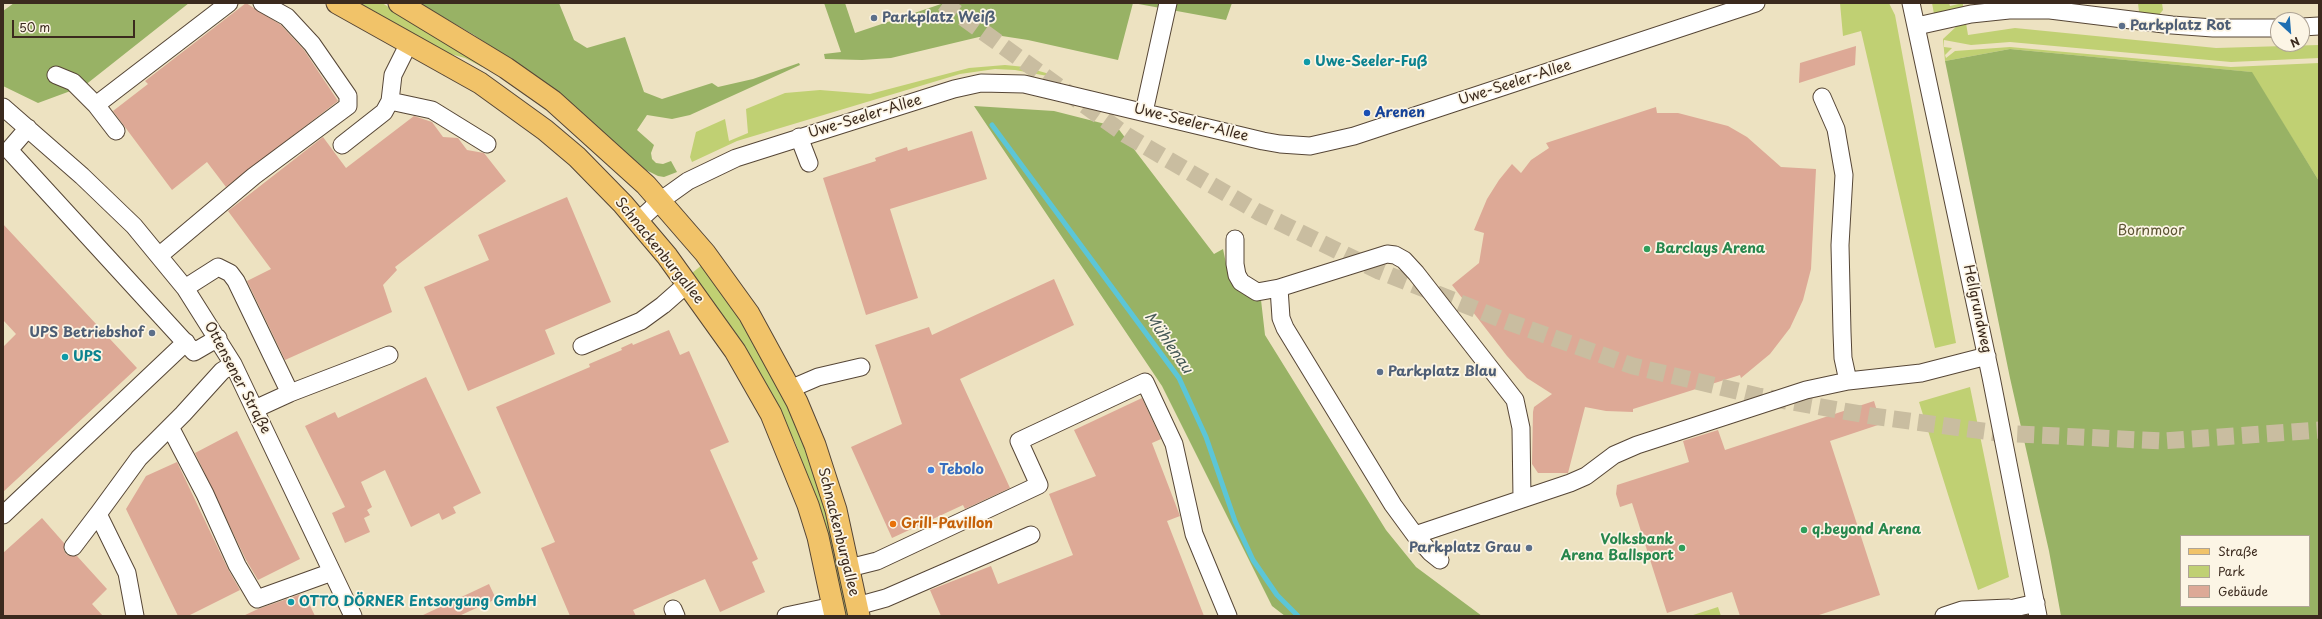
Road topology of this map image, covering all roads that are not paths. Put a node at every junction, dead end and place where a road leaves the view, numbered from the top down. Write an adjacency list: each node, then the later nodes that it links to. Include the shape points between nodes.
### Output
1 (229, 3): 15 (street)
2 (262, 3): 16 (street, via 287,17 312,44 348,96)
3 (337, 3): 11 (main road, Schnackenburgallee)
4 (399, 3): 27 (main road, Schnackenburgallee, via 463,40 548,97)
5 (1168, 3): 18 (street)
6 (1756, 3): 18 (street, Uwe-Seeler-Allee, via 1330,142 1310,146 1280,144)
7 (1912, 3): 9 (street, Hellgrundweg)
8 (1970, 9): 9 (street); 10 (street, via 2050,10 2172,25)
9 (1917, 26): 38 (street, Hellgrundweg)
10 (2270, 28)
11 (409, 43): 14 (street, via 393,75); 28 (main road, Schnackenburgallee, via 480,83 545,130 578,158)
12 (56, 75): 15 (street, via 73,82)
13 (1822, 97): 41 (street, via 1836,129 1844,175 1840,245 1843,358)
14 (390, 101): 19 (street, via 384,112); 24 (street, via 432,110)
15 (96, 104): 21 (street)
16 (348, 106): 19 (street); 30 (street, via 254,176)
17 (3, 107): 20 (street, Ottensener Straße)
18 (1144, 112): 22 (street, Uwe-Seeler-Allee, via 1024,84 992,82 954,89)
19 (364, 127): 23 (street)
20 (28, 128): 25 (street); 30 (street, Ottensener Straße, via 134,226)
21 (116, 131)
22 (800, 137): 26 (street); 27 (street, Uwe-Seeler-Allee, via 726,162 688,181)
23 (342, 144)
24 (487, 144)
25 (6, 151): 35 (street)
26 (809, 163)
27 (660, 200): 28 (street, Uwe-Seeler-Allee); 42 (main road, Schnackenburgallee, via 705,253 748,314)
28 (637, 222): 31 (main road, Schnackenburgallee)
29 (1235, 239): 33 (street, via 1234,264 1241,282 1257,292)
30 (160, 255): 32 (street, Ottensener Straße)
31 (688, 283): 36 (street, via 663,306 641,321); 57 (main road, Schnackenburgallee, via 735,351 772,414 808,505 818,537)
32 (185, 288): 34 (street, Ottensener Straße); 43 (street, via 218,267 230,273)
33 (1279, 288): 46 (street, via 1387,254 1404,260 1515,400 1521,428); 50 (street, via 1284,328 1389,500)
34 (218, 338): 35 (street, via 194,352); 39 (street, Ottensener Straße)
35 (186, 342): 48 (street)
36 (582, 346)
37 (389, 355): 43 (street)
38 (1987, 356): 41 (street, via 1921,373); 56 (street, Hellgrundweg)
39 (233, 364): 44 (street, Ottensener Straße); 45 (street, via 222,371)
40 (861, 367): 42 (street, via 818,377)
41 (1848, 381): 46 (street, via 1806,390 1669,433 1614,456 1570,484)
42 (790, 389): 53 (main road, Schnackenburgallee, via 815,445 836,510)
43 (290, 393): 44 (street)
44 (255, 410): 54 (street, Ottensener Straße)
45 (170, 427): 47 (street, via 139,458); 54 (street, via 205,494 237,565 258,599)
46 (1522, 499): 50 (street)
47 (98, 514): 51 (street); 59 (street, via 127,573)
48 (3, 515)
49 (1031, 535): 58 (street)
50 (1415, 535): 52 (street)
51 (73, 547)
52 (1440, 560)
53 (849, 568): 58 (main road, Schnackenburgallee); 62 (street, via 877,561 1039,485 1019,441 1145,382 1174,444 1194,534)
54 (332, 572): 60 (street, Ottensener Straße)
55 (2009, 608): 56 (street); 63 (street, via 1962,610); 64 (street)
56 (2037, 609)
57 (834, 611): 61 (street)
58 (858, 611)
59 (134, 616)
60 (353, 616)
61 (786, 616)
62 (1228, 616)
63 (1944, 616)
64 (1986, 616)

